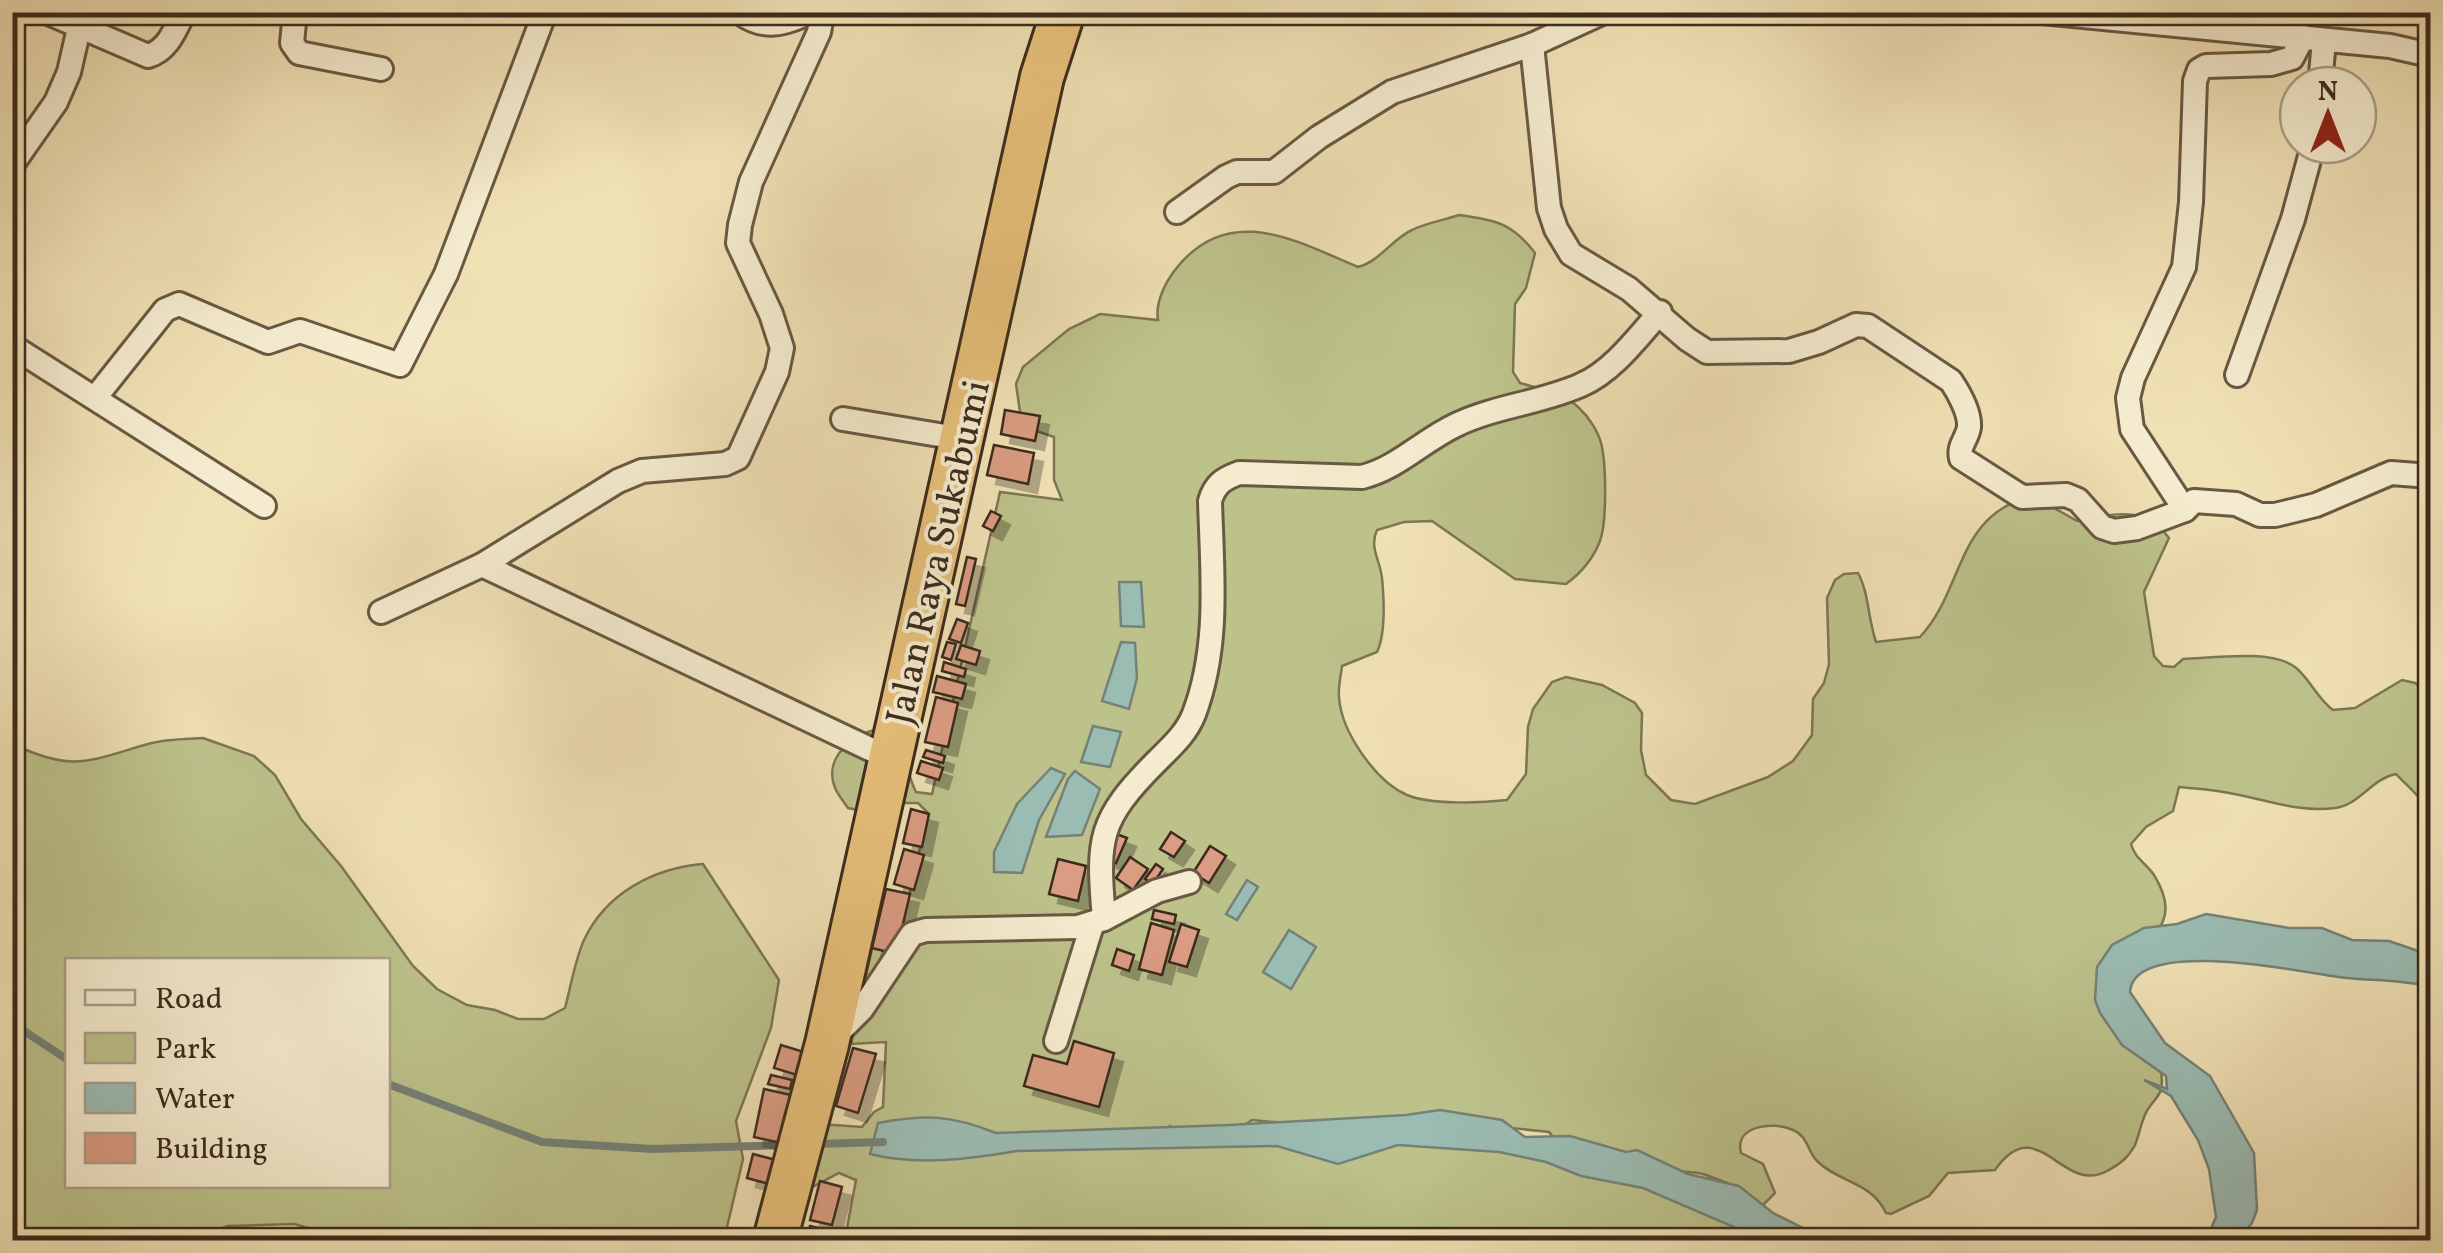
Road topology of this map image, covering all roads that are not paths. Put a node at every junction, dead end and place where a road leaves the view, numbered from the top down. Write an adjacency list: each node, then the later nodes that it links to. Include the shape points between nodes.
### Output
1 (46, 12): 10 (street)
2 (184, 12): 10 (street, via 168,43 148,56)
3 (295, 12): 15 (street, via 292,43 299,53)
4 (545, 12): 22 (street, via 446,274 400,366 300,331 268,342 179,304 165,310)
5 (738, 12): 6 (street, via 753,23 781,24)
6 (813, 12): 28 (street, via 821,21 819,32 751,182 740,225 738,242 782,348 738,458 642,471)
7 (1063, 12): 24 (highway, Jalan Raya Sukabumi, via 1042,77)
8 (1604, 12): 12 (street)
9 (2042, 12): 11 (street)
10 (80, 28): 16 (street, via 56,102)
11 (2313, 38): 13 (street); 14 (street); 27 (street, via 2292,58 2206,66 2196,81 2184,266 2128,398 2132,429)
12 (1532, 44): 18 (street, via 1392,92 1274,172 1226,176); 19 (street, via 1550,217 1572,254)
13 (2430, 54)
14 (2317, 65)
15 (381, 68)
16 (12, 164)
17 (2308, 165): 21 (street)
18 (1177, 212)
19 (1660, 312): 27 (street, via 1707,352 1789,350 1868,326 1952,381 1969,424 1960,458 2022,497 2066,495 2114,530); 32 (street, via 1581,386 1468,419 1377,473 1238,473 1214,488 1211,655 1184,734 1108,820 1101,840)
20 (12, 346): 22 (street)
21 (2237, 374)
22 (95, 398): 26 (street)
23 (842, 419): 24 (street)
24 (963, 439): 30 (highway, Jalan Raya Sukabumi)
25 (2430, 476): 27 (street, via 2391,473 2316,506 2275,514 2215,501 2194,501)
26 (264, 506)
27 (2185, 510)
28 (482, 564): 29 (street); 30 (street)
29 (382, 612)
30 (891, 759): 34 (highway, Jalan Raya Sukabumi)
31 (1189, 882): 32 (street, via 1156,891)
32 (1098, 922): 33 (street); 34 (street, via 912,934 862,1008)
33 (1056, 1042)
34 (827, 1044): 35 (highway, Jalan Raya Sukabumi)
35 (776, 1240)

